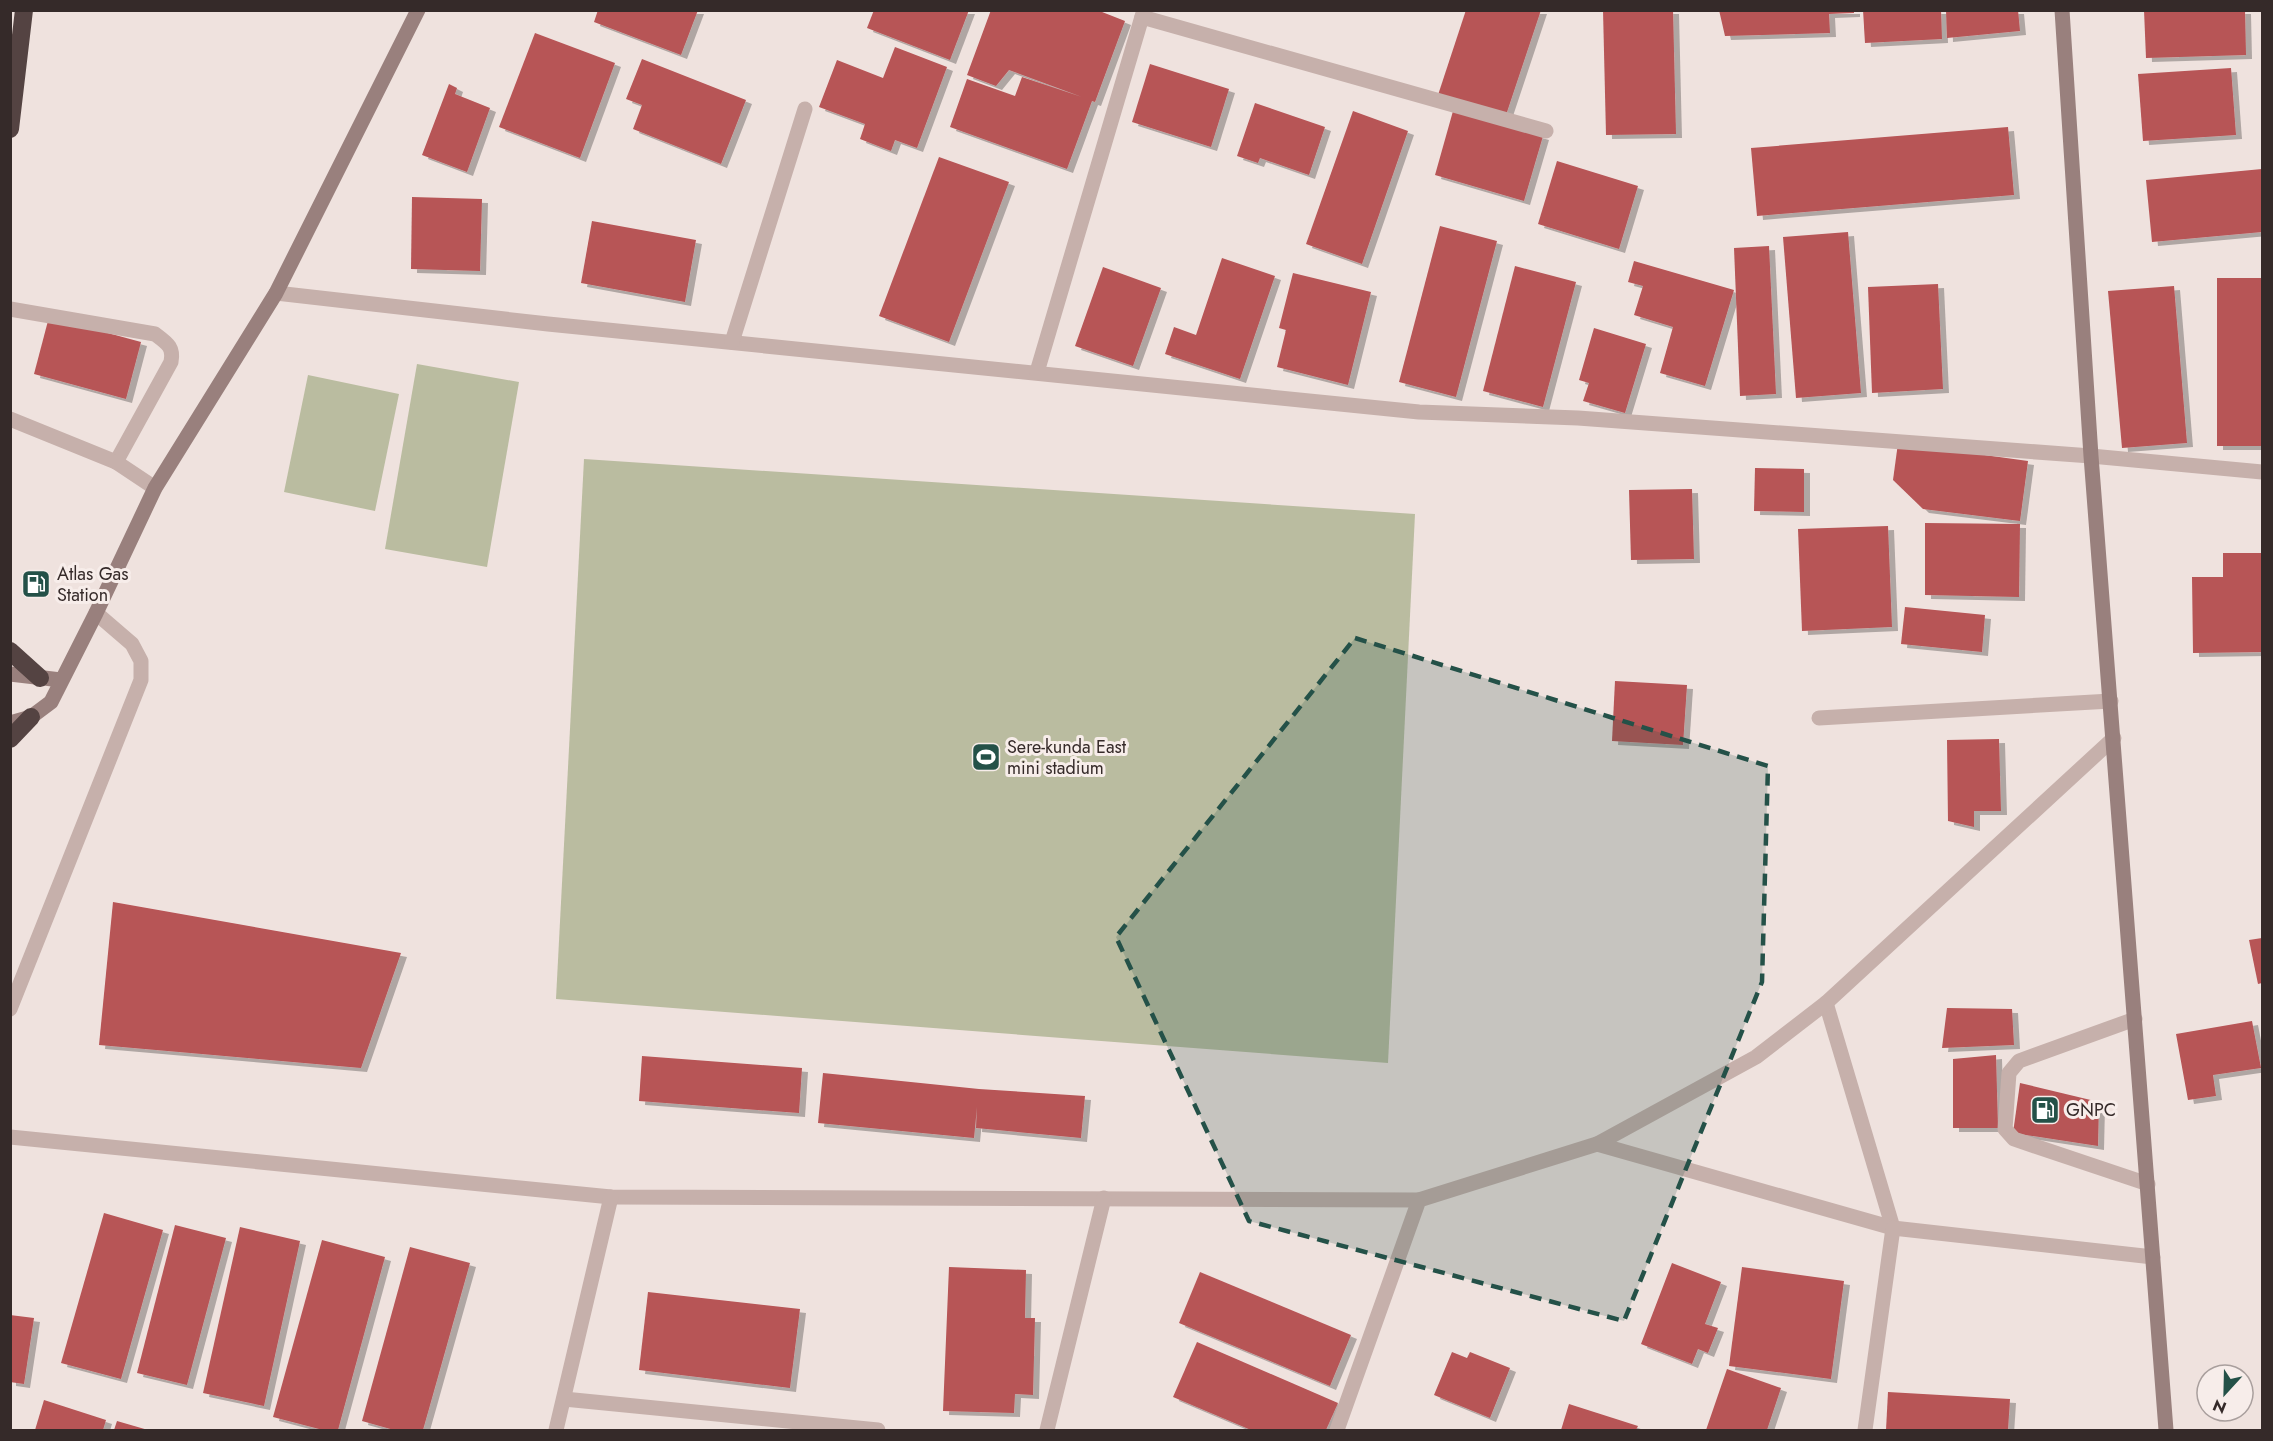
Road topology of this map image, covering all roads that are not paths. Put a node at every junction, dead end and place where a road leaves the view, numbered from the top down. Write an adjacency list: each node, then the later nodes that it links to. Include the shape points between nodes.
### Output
1 (24, 10): 6 (highway)
2 (417, 10): 8 (street)
3 (2062, 10): 13 (street)
4 (1143, 14): 7 (street); 11 (street)
5 (805, 109): 10 (street)
6 (10, 129)
7 (1546, 131)
8 (276, 293): 10 (street); 16 (street)
9 (10, 309): 14 (street, via 155,334 169,345 173,353 171,362)
10 (732, 342): 11 (street)
11 (1037, 372): 13 (street, via 1419,412 1578,418)
12 (10, 419): 14 (street)
13 (2091, 456): 15 (street); 22 (street)
14 (116, 462): 16 (street)
15 (2262, 472)
16 (155, 488): 17 (street)
17 (96, 613): 21 (street); 29 (street, via 132,644 141,661 141,680)
18 (10, 651): 20 (highway)
19 (10, 674): 20 (street)
20 (40, 678): 21 (street)
21 (61, 680): 23 (street, via 51,702)
22 (2111, 701): 24 (street); 26 (street)
23 (31, 717): 25 (street); 27 (highway)
24 (1819, 718)
25 (10, 723)
26 (2114, 738): 28 (street); 30 (street)
27 (10, 739)
28 (1826, 1003): 32 (street, via 1756,1057); 37 (street)
29 (10, 1009)
30 (2135, 1019): 33 (street); 33 (street, via 2013,1066 2005,1129 2014,1139)
31 (10, 1137): 34 (street)
32 (1597, 1144): 36 (street); 37 (street)
33 (2148, 1184): 38 (street)
34 (611, 1197): 35 (street); 39 (street)
35 (1104, 1198): 36 (street); 42 (street)
36 (1419, 1200): 43 (street)
37 (1893, 1228): 38 (street); 44 (street)
38 (2153, 1257): 45 (street)
39 (564, 1399): 40 (street); 41 (street)
40 (556, 1431)
41 (878, 1431)
42 (1047, 1431)
43 (1337, 1431)
44 (1864, 1431)
45 (2166, 1431)

